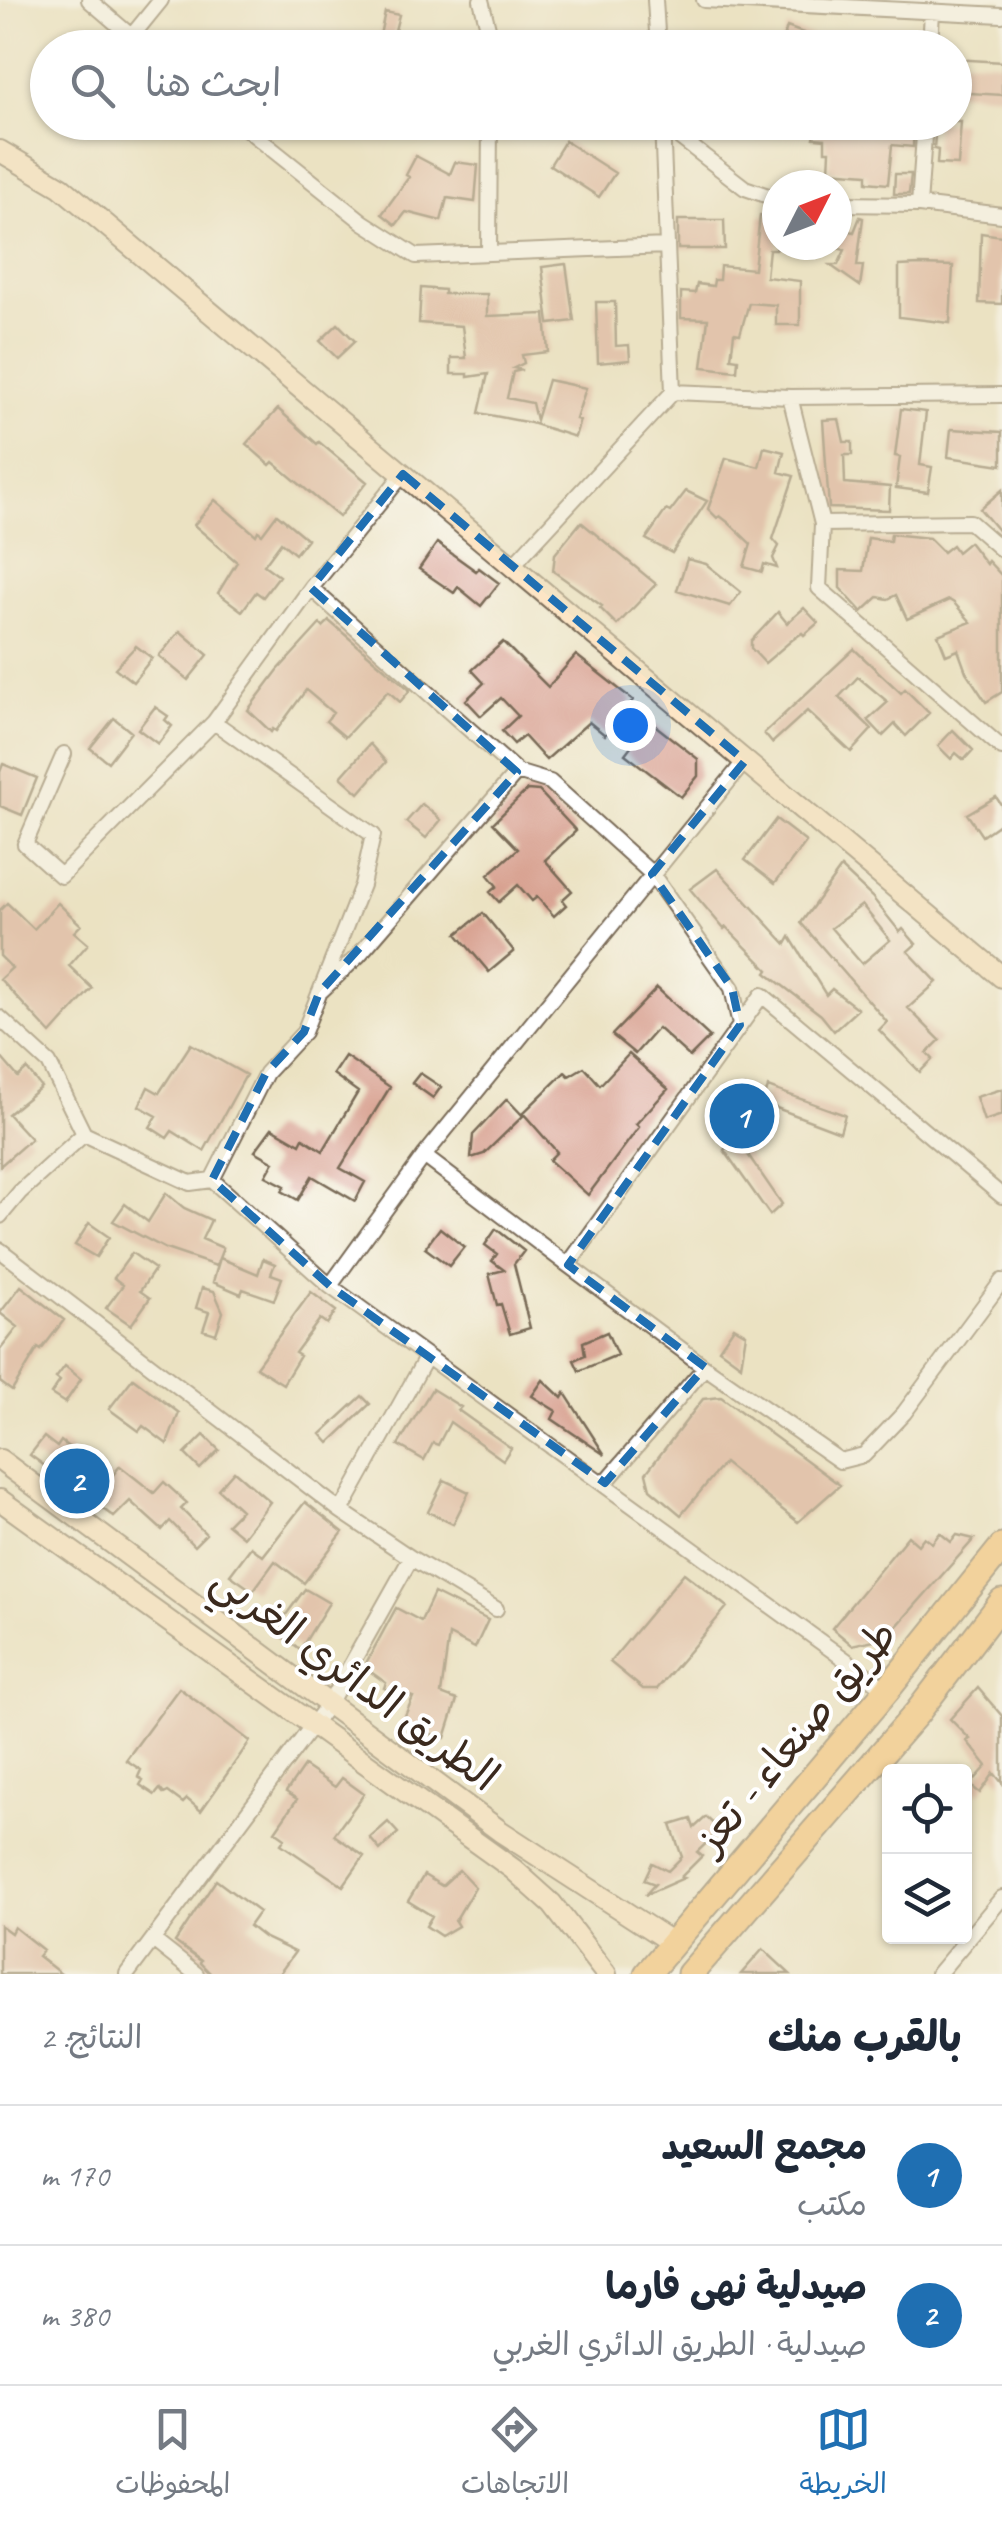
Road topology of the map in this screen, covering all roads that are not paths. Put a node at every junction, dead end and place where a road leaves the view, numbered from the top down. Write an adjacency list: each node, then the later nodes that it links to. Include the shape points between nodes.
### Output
1 (89, 0): 8 (street)
2 (161, 0): 9 (street)
3 (481, 0): 10 (street)
4 (655, 0): 11 (street)
5 (704, 0): 6 (street)
6 (932, 11): 7 (street); 12 (street)
7 (1002, 15)
8 (123, 30)
9 (137, 30)
10 (487, 30)
11 (657, 30)
12 (931, 30)
13 (260, 140): 24 (street, via 416,256)
14 (490, 140): 24 (street)
15 (663, 140): 23 (street)
16 (684, 140): 19 (street)
17 (924, 140): 21 (street)
18 (0, 151): 28 (main road, via 60,187)
19 (762, 193)
20 (852, 204): 21 (street)
21 (920, 206): 22 (street)
22 (1002, 215)
23 (667, 246): 24 (street); 25 (street)
24 (490, 252)
25 (673, 392): 27 (street); 31 (street)
26 (1002, 395): 27 (street)
27 (790, 397): 29 (street)
28 (402, 474): 31 (main road); 32 (street)
29 (822, 524): 30 (street, via 970,522); 34 (street, via 819,588)
30 (1002, 550)
31 (512, 566): 36 (main road)
32 (312, 588): 33 (street); 37 (street)
33 (214, 722): 35 (street, via 61,876 25,844); 40 (street, via 373,836 362,885)
34 (1002, 748)
35 (64, 754)
36 (744, 761): 38 (street); 39 (main road)
37 (518, 772): 38 (street, via 550,782); 40 (street)
38 (652, 874): 42 (street, via 732,988); 44 (street)
39 (1002, 977)
40 (319, 993): 45 (street, via 304,1032 266,1074)
41 (0, 1018): 43 (street, via 49,1063)
42 (740, 1025): 46 (street, via 762,995); 49 (street)
43 (84, 1134): 45 (street, via 190,1183); 47 (street)
44 (424, 1156): 49 (street); 51 (street)
45 (212, 1180): 51 (street)
46 (1002, 1196)
47 (0, 1216)
48 (0, 1250): 57 (street)
49 (568, 1265): 53 (street)
50 (1002, 1281): 53 (street, via 864,1455 840,1461)
51 (330, 1286): 52 (street)
52 (427, 1356): 55 (street); 57 (street)
53 (705, 1367): 55 (street)
54 (0, 1460): 63 (main road, الطريق الدائري الغربي)
55 (605, 1483): 62 (street)
56 (0, 1500): 64 (main road, الطريق الدائري الغربي)
57 (341, 1511): 59 (street)
58 (1002, 1547): 62 (highway, طريق صنعاء - تعز)
59 (411, 1558): 60 (street); 63 (street)
60 (496, 1609)
61 (998, 1610): 72 (highway, طريق صنعاء - تعز)
62 (887, 1690): 67 (highway, طريق صنعاء - تعز)
63 (330, 1702): 64 (street); 67 (main road, الطريق الدائري الغربي, via 500,1831)
64 (314, 1726): 66 (street); 70 (main road, الطريق الدائري الغربي, via 513,1869 552,1904)
65 (1002, 1898): 73 (street)
66 (152, 1940): 68 (street); 69 (street)
67 (674, 1944): 71 (highway, طريق صنعاء - تعز)
68 (127, 1974)
69 (196, 1974)
70 (606, 1974)
71 (647, 1974)
72 (690, 1974)
73 (938, 1974)

